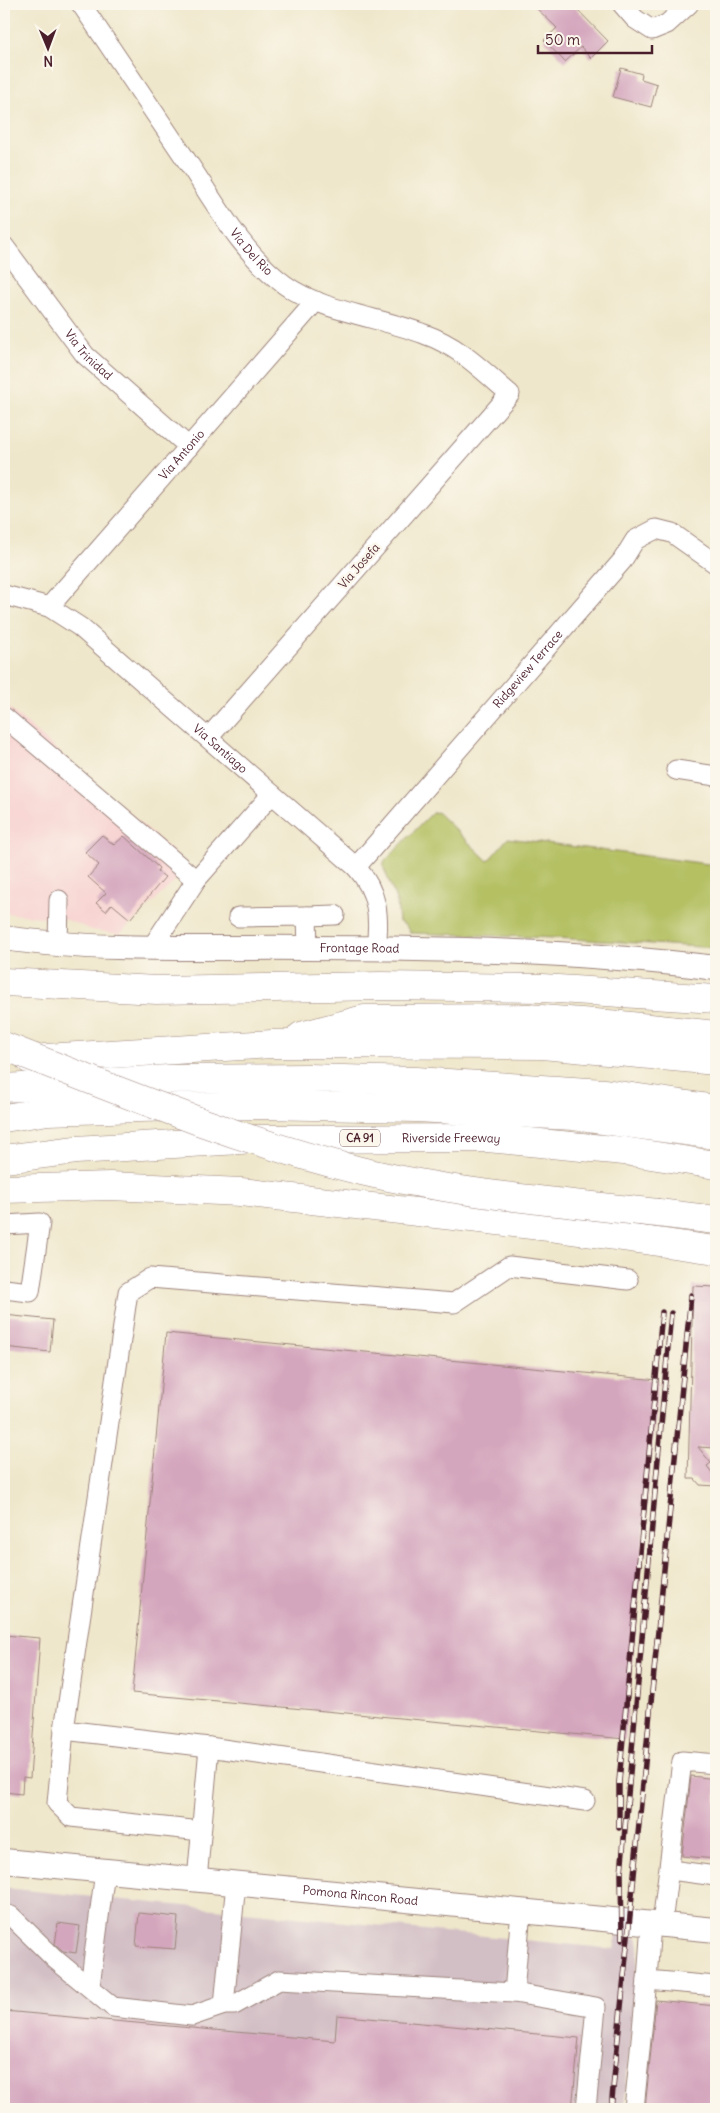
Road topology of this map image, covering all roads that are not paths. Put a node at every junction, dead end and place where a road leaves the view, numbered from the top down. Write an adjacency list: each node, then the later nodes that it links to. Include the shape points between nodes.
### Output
1 (81, 4): 5 (street, Via Del Rio, via 250,252 286,286)
2 (622, 4): 3 (street, via 635,19 652,30 667,24)
3 (689, 4)
4 (4, 246): 7 (street, Via Trinidad, via 85,354)
5 (316, 301): 6 (street, Via Del Rio, via 425,334 458,349); 7 (street, Via Antonio)
6 (510, 394): 12 (street, Via Josefa)
7 (189, 447): 10 (street, Via Antonio)
8 (716, 564): 16 (street, Ridgeview Terrace, via 672,533 656,528 636,540 622,561)
9 (4, 595): 10 (street, Via Santiago)
10 (49, 607): 12 (street, Via Santiago, via 80,626)
11 (4, 717): 17 (street)
12 (209, 737): 15 (street, Via Santiago)
13 (676, 770): 14 (street)
14 (716, 776)
15 (272, 794): 16 (street, Via Santiago); 17 (street)
16 (356, 867): 26 (street, Via Santiago, via 367,880 377,907)
17 (196, 880): 24 (street)
18 (59, 900): 23 (street)
19 (307, 916): 20 (street); 21 (street); 25 (street)
20 (335, 916)
21 (238, 917)
22 (4, 938): 23 (main road, Frontage Road)
23 (58, 944): 24 (main road, Frontage Road)
24 (152, 947): 25 (main road, Frontage Road)
25 (308, 948): 26 (main road, Frontage Road)
26 (376, 949): 27 (main road, Frontage Road, via 526,952)
27 (716, 968)
28 (4, 982): 29 (highway, via 157,990 381,986 542,988)
29 (716, 999)
30 (716, 1035): 31 (highway, via 528,1018 364,1018)
31 (272, 1044): 33 (highway); 34 (highway, via 542,1045)
32 (4, 1046): 42 (highway, bridge, via 234,1134 332,1163 453,1189)
33 (4, 1061)
34 (716, 1061)
35 (4, 1088): 36 (highway, via 168,1079 416,1081 605,1093)
36 (716, 1109)
37 (4, 1118): 38 (highway, via 48,1112 149,1108 416,1108 573,1116)
38 (716, 1135)
39 (4, 1159): 40 (highway, Riverside Freeway / CA 91, via 76,1150 256,1139 487,1138 624,1151)
40 (716, 1165)
41 (4, 1189): 44 (highway, via 110,1186 241,1192 550,1227)
42 (716, 1220)
43 (4, 1225): 46 (street, via 40,1223 30,1292)
44 (716, 1250)
45 (628, 1280): 47 (street, via 509,1266 454,1303 150,1278 128,1292)
46 (4, 1289)
47 (64, 1730): 48 (street); 51 (street, via 57,1803 71,1817)
48 (209, 1747): 50 (street); 51 (street)
49 (716, 1764): 53 (street, via 682,1761)
50 (585, 1801)
51 (201, 1830): 56 (street)
52 (4, 1861): 54 (main road, Pomona Rincon Road)
53 (670, 1870): 55 (street); 60 (street)
54 (105, 1871): 56 (main road, Pomona Rincon Road); 63 (street)
55 (716, 1876)
56 (197, 1880): 57 (main road, Pomona Rincon Road)
57 (236, 1883): 58 (main road, Pomona Rincon Road); 66 (street)
58 (521, 1910): 60 (main road, Pomona Rincon Road); 65 (street)
59 (4, 1914): 63 (street, via 11,1916 56,1960)
60 (657, 1923): 61 (main road, Pomona Rincon Road); 62 (street)
61 (716, 1930)
62 (647, 1980): 64 (street); 68 (street)
63 (90, 1986): 66 (street, via 113,2007 192,2016)
64 (716, 1986)
65 (514, 1993): 66 (street, via 279,1980 234,2005); 67 (street, via 596,2007)
66 (224, 2005)
67 (586, 2109)
68 (634, 2109)

